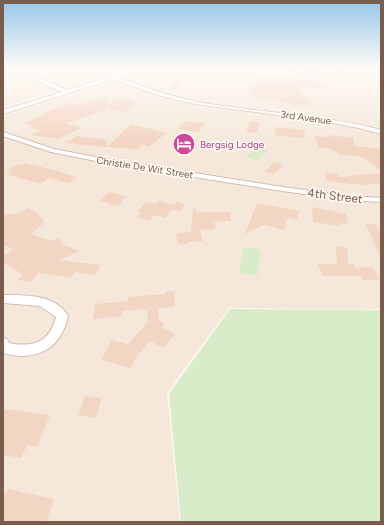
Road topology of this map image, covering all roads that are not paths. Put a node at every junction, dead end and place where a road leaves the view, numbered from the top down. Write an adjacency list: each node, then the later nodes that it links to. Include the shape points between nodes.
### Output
1 (62, 94): 3 (street)
2 (158, 94): 4 (street, 3rd Avenue, via 206,105 327,119)
3 (3, 112)
4 (381, 132)
5 (3, 134): 6 (street, Christie De Wit Street, via 76,156)
6 (289, 190): 7 (street, 4th Street)
7 (381, 200)
8 (3, 300): 9 (street, via 47,303 56,308 62,316 56,337 45,346 18,352 5,348)
9 (3, 343)

